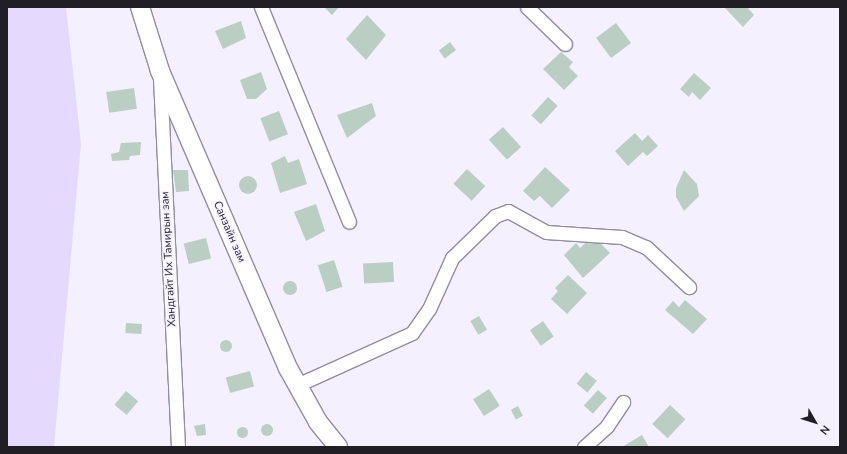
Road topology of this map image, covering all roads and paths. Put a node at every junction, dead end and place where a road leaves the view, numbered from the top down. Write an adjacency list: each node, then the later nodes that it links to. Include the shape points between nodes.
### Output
1 (140, 7): 5 (main road, Санзайн зам)
2 (261, 7): 6 (street)
3 (527, 7): 4 (street)
4 (565, 44)
5 (160, 71): 8 (main road, Санзайн зам); 10 (street, Хандгайт Их Тамирын зам)
6 (349, 222)
7 (689, 287): 8 (street, via 646,247 622,237 546,232 508,211 495,216 452,258 429,309 412,333)
8 (297, 385): 11 (main road, Санзайн зам, via 318,422)
9 (623, 402): 12 (street, via 607,426)
10 (178, 447)
11 (338, 447)
12 (584, 447)

